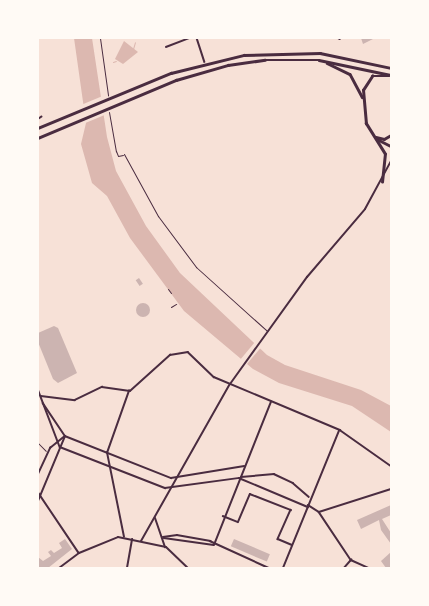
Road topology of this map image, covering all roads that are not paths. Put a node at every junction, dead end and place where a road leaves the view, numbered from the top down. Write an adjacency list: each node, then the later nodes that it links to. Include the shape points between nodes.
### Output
1 (189, 38): 3 (street)
2 (197, 38): 5 (street)
3 (166, 47)
4 (319, 60): 7 (main road); 8 (main road, via 350,74 359,88); 14 (main road, via 270,59 228,65 176,80)
5 (205, 62): 6 (main road, via 262,53 301,52 341,56); 11 (main road)
6 (390, 68)
7 (391, 76): 8 (main road, via 377,75 368,79 363,90)
8 (364, 106): 12 (main road)
9 (41, 117): 10 (street)
10 (38, 118)
11 (38, 128)
12 (371, 133): 13 (main road, via 383,139); 15 (main road); 18 (main road, via 386,154)
13 (391, 135)
14 (38, 138)
15 (391, 146)
16 (124, 154): 19 (lane, via 158,216 196,267)
17 (391, 161): 18 (street)
18 (382, 182): 19 (street, via 365,209 307,277)
19 (268, 331): 20 (street)
20 (230, 384): 22 (street, via 214,377 194,354 184,351 170,355); 24 (street); 35 (street)
21 (38, 389): 23 (street)
22 (130, 391): 23 (street, via 102,387 75,400); 30 (street)
23 (41, 396): 25 (street)
24 (271, 402): 26 (street); 32 (street)
25 (43, 403): 27 (street); 28 (street)
26 (340, 430): 33 (street); 43 (street)
27 (65, 436): 28 (street); 29 (street); 30 (street)
28 (56, 442): 29 (street); 34 (street)
29 (60, 447): 31 (street); 40 (street)
30 (107, 453): 31 (street); 35 (street, via 171,478)
31 (110, 466): 37 (street); 48 (street)
32 (244, 466): 35 (street); 36 (street)
33 (391, 466)
34 (38, 474)
35 (178, 477): 37 (street)
36 (239, 478): 37 (street); 41 (street, via 274,474 293,483); 43 (street); 45 (street)
37 (172, 488): 46 (street)
38 (391, 489): 44 (street)
39 (38, 492): 40 (street)
40 (40, 496): 42 (street); 54 (street)
41 (309, 497)
42 (38, 500)
43 (308, 506): 44 (street); 51 (street)
44 (319, 512): 55 (street)
45 (223, 516): 51 (street, via 238,522 250,494 291,510 278,539); 52 (street)
46 (155, 518): 47 (street); 50 (street)
47 (163, 537): 52 (street); 52 (street, via 178,535 210,541); 53 (street)
48 (124, 538): 49 (street); 54 (street, via 110,539)
49 (132, 539): 50 (street); 57 (street)
50 (141, 541): 53 (street)
51 (292, 544): 60 (street)
52 (214, 545): 59 (street)
53 (166, 547): 58 (street)
54 (79, 553): 56 (street)
55 (351, 560): 61 (street); 62 (street)
56 (59, 568)
57 (127, 568)
58 (188, 568)
59 (268, 568)
60 (282, 568)
61 (344, 568)
62 (369, 568)

